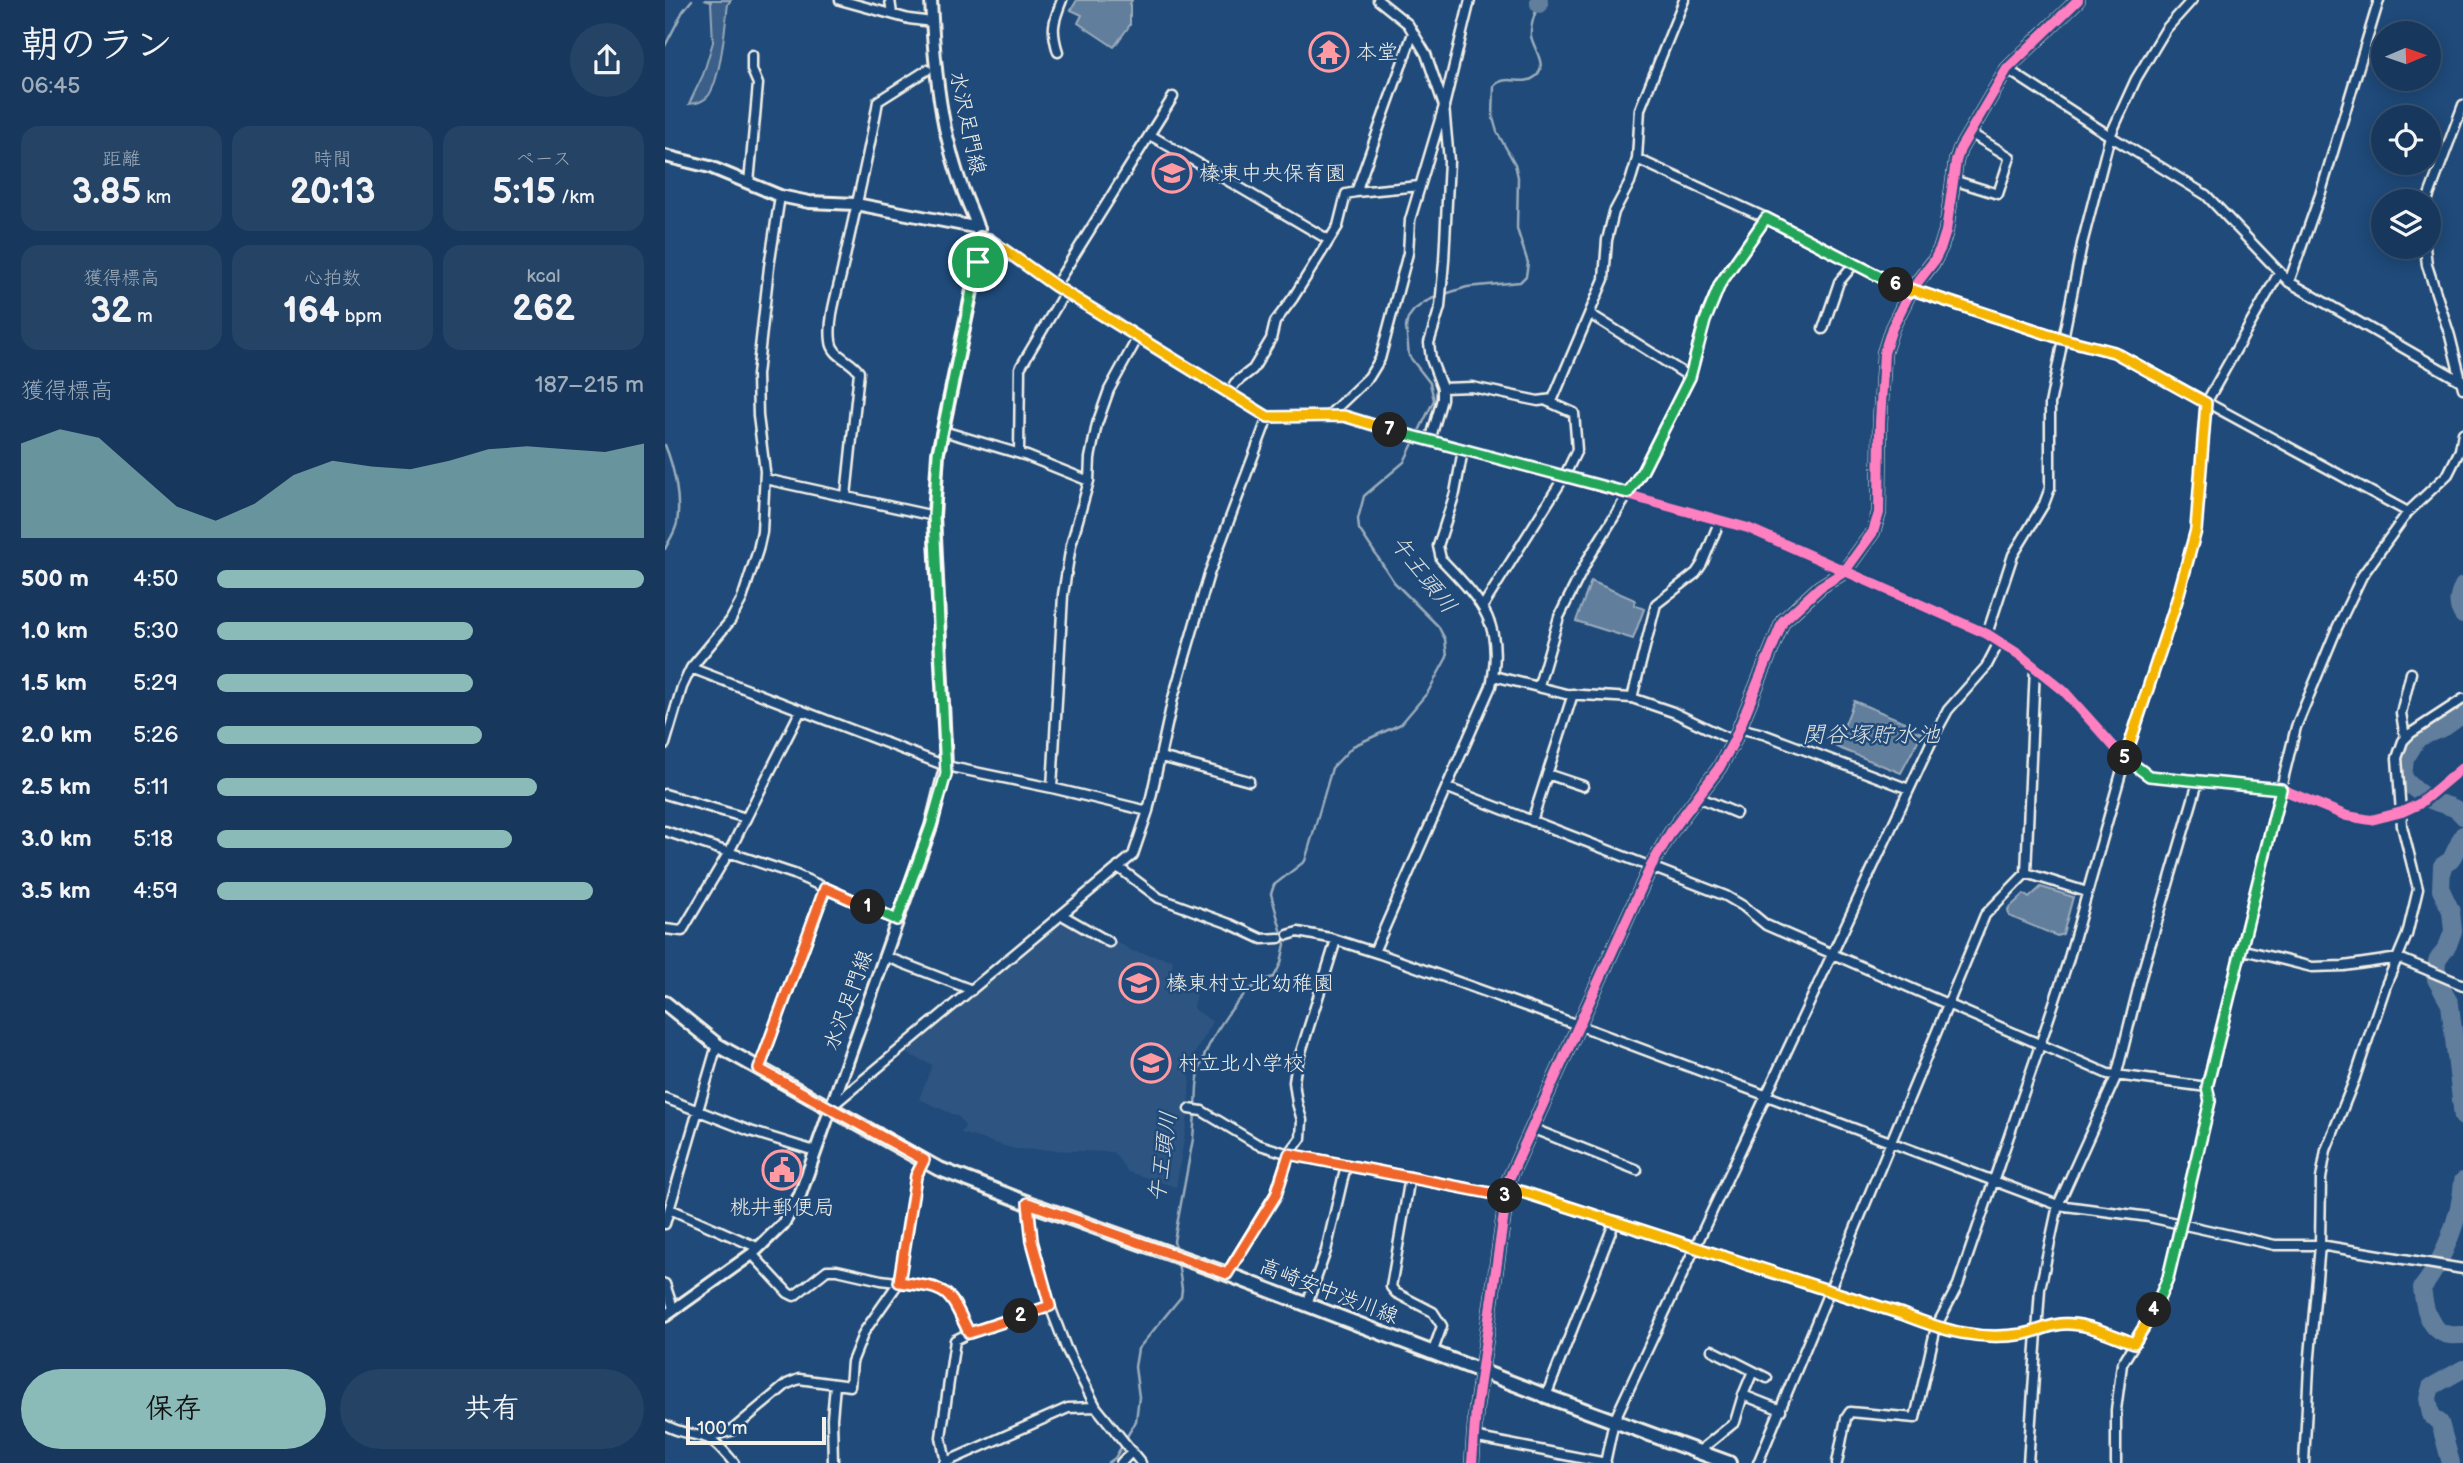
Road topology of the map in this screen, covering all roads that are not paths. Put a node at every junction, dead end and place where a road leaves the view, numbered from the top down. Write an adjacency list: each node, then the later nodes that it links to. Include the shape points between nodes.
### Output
1 (840, 0): 11 (street)
2 (890, 0): 11 (street)
3 (931, 0): 12 (street, 水沢足門線)
4 (1062, 0): 14 (street, via 1052,35)
5 (1378, 0): 13 (street)
6 (1470, 0): 20 (street)
7 (1684, 0): 25 (street, via 1640,109)
8 (2078, 0): 16 (street)
9 (2192, 0): 23 (street, via 2166,29 2136,79)
10 (2379, 0): 39 (street)
11 (892, 14): 12 (street)
12 (932, 22): 34 (street, 水沢足門線, via 945,127)
13 (1413, 33): 20 (street, via 1426,54); 30 (street)
14 (1058, 52)
15 (752, 55): 27 (street, via 758,84)
16 (2007, 68): 21 (street); 23 (street)
17 (927, 69): 32 (street, via 878,101)
18 (1173, 97): 22 (street)
19 (2463, 105): 29 (street)
20 (1444, 106): 28 (street); 49 (street, via 1449,161 1442,288 1429,343)
21 (1969, 133): 26 (street); 26 (street, via 2010,157 1998,194)
22 (1150, 135): 35 (street); 40 (street)
23 (2111, 136): 38 (street, via 2206,195); 46 (street)
24 (665, 156): 27 (street)
25 (1637, 159): 33 (street); 43 (street, via 1614,212 1604,279)
26 (1953, 180): 41 (street, via 1941,247)
27 (749, 183): 31 (street)
28 (1420, 186): 30 (street); 53 (street, via 1380,359 1369,377)
29 (2432, 189)
30 (1356, 192): 35 (street, via 1346,194 1338,226)
31 (781, 196): 32 (street); 61 (street, via 757,375)
32 (856, 204): 34 (street); 64 (street, via 831,341 837,354 859,372)
33 (1766, 218): 37 (street); 47 (street, via 1720,284)
34 (979, 232): 40 (street); 55 (street, 水沢足門線, via 978,262)
35 (1329, 240): 50 (street, via 1275,321 1271,339 1253,369)
36 (2426, 259): 48 (street)
37 (1854, 264): 41 (street); 44 (street, via 1839,282)
38 (2279, 273): 39 (street); 52 (street)
39 (2289, 282): 48 (street)
40 (1055, 286): 42 (street)
41 (1911, 291): 46 (street); 68 (street, via 1884,353 1877,522)
42 (1065, 292): 45 (street); 59 (street, via 1020,368)
43 (1590, 314): 47 (street); 51 (street, via 1553,399)
44 (1823, 329)
45 (1138, 337): 50 (street); 62 (street, via 1109,390 1097,424)
46 (2063, 339): 52 (street, via 2114,352); 70 (street, via 2050,404 2050,488 2013,555)
47 (1690, 377): 63 (street)
48 (2462, 384)
49 (1442, 388): 51 (street, via 1472,387); 57 (street)
50 (1229, 393): 54 (street)
51 (1546, 400): 60 (street, via 1574,413 1577,450)
52 (2206, 403): 65 (street); 86 (street, via 2196,530)
53 (1328, 416): 54 (street); 57 (street, via 1344,416)
54 (1268, 417): 85 (street, via 1209,574)
55 (943, 431): 59 (street); 66 (street, 水沢足門線)
56 (2463, 433): 65 (street, via 2448,474)
57 (1427, 440): 58 (street)
58 (1463, 450): 60 (street); 69 (street, via 1437,547 1441,559)
59 (1019, 453): 62 (street)
60 (1564, 477): 63 (street); 69 (street)
61 (765, 479): 64 (street); 73 (street, via 762,532 742,599)
62 (1089, 481): 93 (street, via 1063,595)
63 (1628, 493): 67 (street); 76 (street, via 1559,617)
64 (846, 496): 66 (street)
65 (2407, 512): 96 (street, via 2362,576 2337,628 2296,727)
66 (934, 516): 87 (street, 水沢足門線)
67 (1720, 520): 68 (street); 78 (street, via 1696,573 1656,604)
68 (1844, 572): 70 (street); 81 (street, via 1783,621)
69 (1483, 606): 75 (street, via 1494,631)
70 (1987, 634): 71 (street)
71 (1999, 642): 72 (street); 95 (street, via 1986,667 1948,710)
72 (2035, 667): 86 (street, via 2064,691); 108 (street)
73 (691, 668): 80 (street); 84 (street)
74 (2411, 673): 82 (street, via 2401,713)
75 (1493, 676): 76 (street); 94 (street)
76 (1539, 685): 77 (street)
77 (1573, 694): 78 (street); 89 (street)
78 (1632, 698): 83 (street)
79 (2463, 699): 82 (street)
80 (801, 710): 87 (street); 102 (street)
81 (1739, 728): 83 (street); 95 (street)
82 (2405, 738): 100 (street, via 2397,758)
83 (1734, 741): 98 (street)
84 (665, 744)
85 (1161, 757): 90 (street); 99 (street)
86 (2125, 760): 91 (street, via 2149,776); 110 (street)
87 (946, 766): 93 (street); 112 (street, 水沢足門線, via 931,826)
88 (2463, 767): 100 (street, via 2419,804)
89 (1547, 774): 92 (street); 103 (street)
90 (1249, 781)
91 (2198, 782): 96 (street); 129 (street)
92 (1583, 786)
93 (1052, 788): 99 (street)
94 (1448, 788): 103 (street); 117 (street)
95 (1909, 789): 118 (street)
96 (2281, 789): 100 (street, via 2347,816 2371,820); 116 (street)
97 (665, 794): 102 (street)
98 (1698, 797): 101 (street); 106 (street)
99 (1148, 811): 107 (street, via 1133,855)
100 (2402, 811): 120 (street, via 2418,889)
101 (1736, 813)
102 (746, 818): 105 (street)
103 (1532, 821): 106 (street)
104 (665, 831): 105 (street)
105 (729, 852): 109 (street); 113 (street, via 682,931)
106 (1651, 866): 118 (street, via 1744,906 1766,925); 125 (street)
107 (1118, 867): 111 (street); 114 (street, via 1159,898 1262,939 1298,932)
108 (2026, 873): 110 (street); 124 (street, via 1985,915)
109 (825, 888): 112 (street); 128 (street)
110 (2087, 892): 127 (street)
111 (1062, 915): 115 (street); 122 (street)
112 (897, 920): 119 (street, 水沢足門線)
113 (665, 929)
114 (1336, 940): 117 (street); 139 (street, via 1296,1068 1301,1138)
115 (1109, 942)
116 (2240, 949): 120 (street, via 2312,967); 130 (street)
117 (1374, 953): 125 (street)
118 (1832, 953): 124 (street); 131 (street)
119 (884, 956): 122 (street); 133 (street, 水沢足門線)
120 (2399, 958): 121 (street); 152 (street, via 2326,1150)
121 (2463, 985)
122 (972, 990): 133 (street)
123 (665, 1003): 126 (main road, 高崎安中渋川線)
124 (1949, 1004): 127 (street); 137 (street)
125 (1578, 1025): 131 (street); 136 (street)
126 (717, 1045): 128 (main road, 高崎安中渋川線); 135 (street)
127 (2040, 1045): 129 (street); 144 (street)
128 (759, 1069): 133 (main road, 高崎安中渋川線)
129 (2116, 1077): 130 (street); 147 (street)
130 (2207, 1087): 151 (street, via 2210,1101)
131 (1766, 1096): 137 (street); 153 (street)
132 (665, 1098): 135 (street)
133 (830, 1107): 138 (street, 水沢足門線); 140 (main road, 高崎安中渋川線)
134 (1189, 1109): 139 (street, via 1202,1111 1257,1144)
135 (698, 1110): 138 (street); 148 (street)
136 (1531, 1128): 142 (street); 145 (street)
137 (1891, 1144): 144 (street); 159 (street)
138 (815, 1151): 154 (street, 水沢足門線, via 800,1195 783,1224)
139 (1289, 1154): 141 (street); 156 (street, via 1276,1195)
140 (924, 1160): 146 (main road, 高崎安中渋川線); 157 (street, via 916,1176)
141 (1346, 1165): 143 (street); 160 (street, via 1326,1251)
142 (1636, 1170)
143 (1410, 1177): 145 (street); 168 (street, via 1391,1287 1437,1316 1442,1326)
144 (1994, 1182): 147 (street); 163 (street, via 1958,1285)
145 (1506, 1191): 149 (street); 169 (street)
146 (1028, 1203): 156 (main road, 高崎安中渋川線); 161 (street, via 1032,1241)
147 (2058, 1205): 151 (street); 164 (street, via 2040,1289)
148 (670, 1209): 150 (street); 154 (street)
149 (1615, 1221): 153 (street); 174 (street)
150 (665, 1224)
151 (2181, 1224): 152 (street, via 2275,1245); 166 (street, via 2168,1278)
152 (2320, 1245): 155 (street); 195 (street)
153 (1695, 1248): 159 (street); 177 (street)
154 (756, 1251): 157 (street, via 794,1296 827,1270); 162 (street, 水沢足門線)
155 (2463, 1269)
156 (1227, 1274): 160 (main road, 高崎安中渋川線)
157 (899, 1282): 165 (street, via 934,1287 947,1294); 172 (street, via 865,1332 852,1362 850,1386)
158 (665, 1284): 162 (street)
159 (1829, 1291): 163 (street); 176 (street)
160 (1307, 1304): 168 (main road, 高崎安中渋川線)
161 (1050, 1306): 165 (street); 175 (street)
162 (669, 1312)
163 (1935, 1327): 164 (street, via 1973,1336); 192 (street, via 1915,1418 1850,1412)
164 (2037, 1332): 166 (street, via 2059,1323 2075,1324); 193 (street)
165 (969, 1333): 185 (street, via 955,1340 941,1437)
166 (2134, 1343): 194 (street, via 2122,1364)
167 (1712, 1350): 170 (street)
168 (1433, 1351): 169 (main road, 高崎安中渋川線)
169 (1482, 1371): 174 (main road, 高崎安中渋川線); 180 (street)
170 (1753, 1371): 171 (street); 173 (street)
171 (1767, 1378)
172 (835, 1385): 179 (street, via 799,1379 731,1431); 184 (street)
173 (1743, 1395): 176 (street); 182 (street, via 1735,1422)
174 (1546, 1396): 177 (main road, 高崎安中渋川線)
175 (1096, 1407): 181 (street); 185 (street, via 1068,1408)
176 (1781, 1410): 191 (street)
177 (1614, 1421): 182 (main road, 高崎安中渋川線); 189 (street)
178 (665, 1425): 179 (street)
179 (706, 1437): 183 (street)
180 (1473, 1437): 188 (street); 189 (street)
181 (1131, 1449): 186 (street); 187 (street)
182 (1698, 1452): 190 (main road, 高崎安中渋川線)
183 (734, 1463)
184 (833, 1463)
185 (945, 1463)
186 (1121, 1463)
187 (1141, 1463)
188 (1472, 1463)
189 (1605, 1463)
190 (1729, 1463)
191 (1758, 1463)
192 (1837, 1463)
193 (2028, 1463)
194 (2116, 1463)
195 (2304, 1463)

